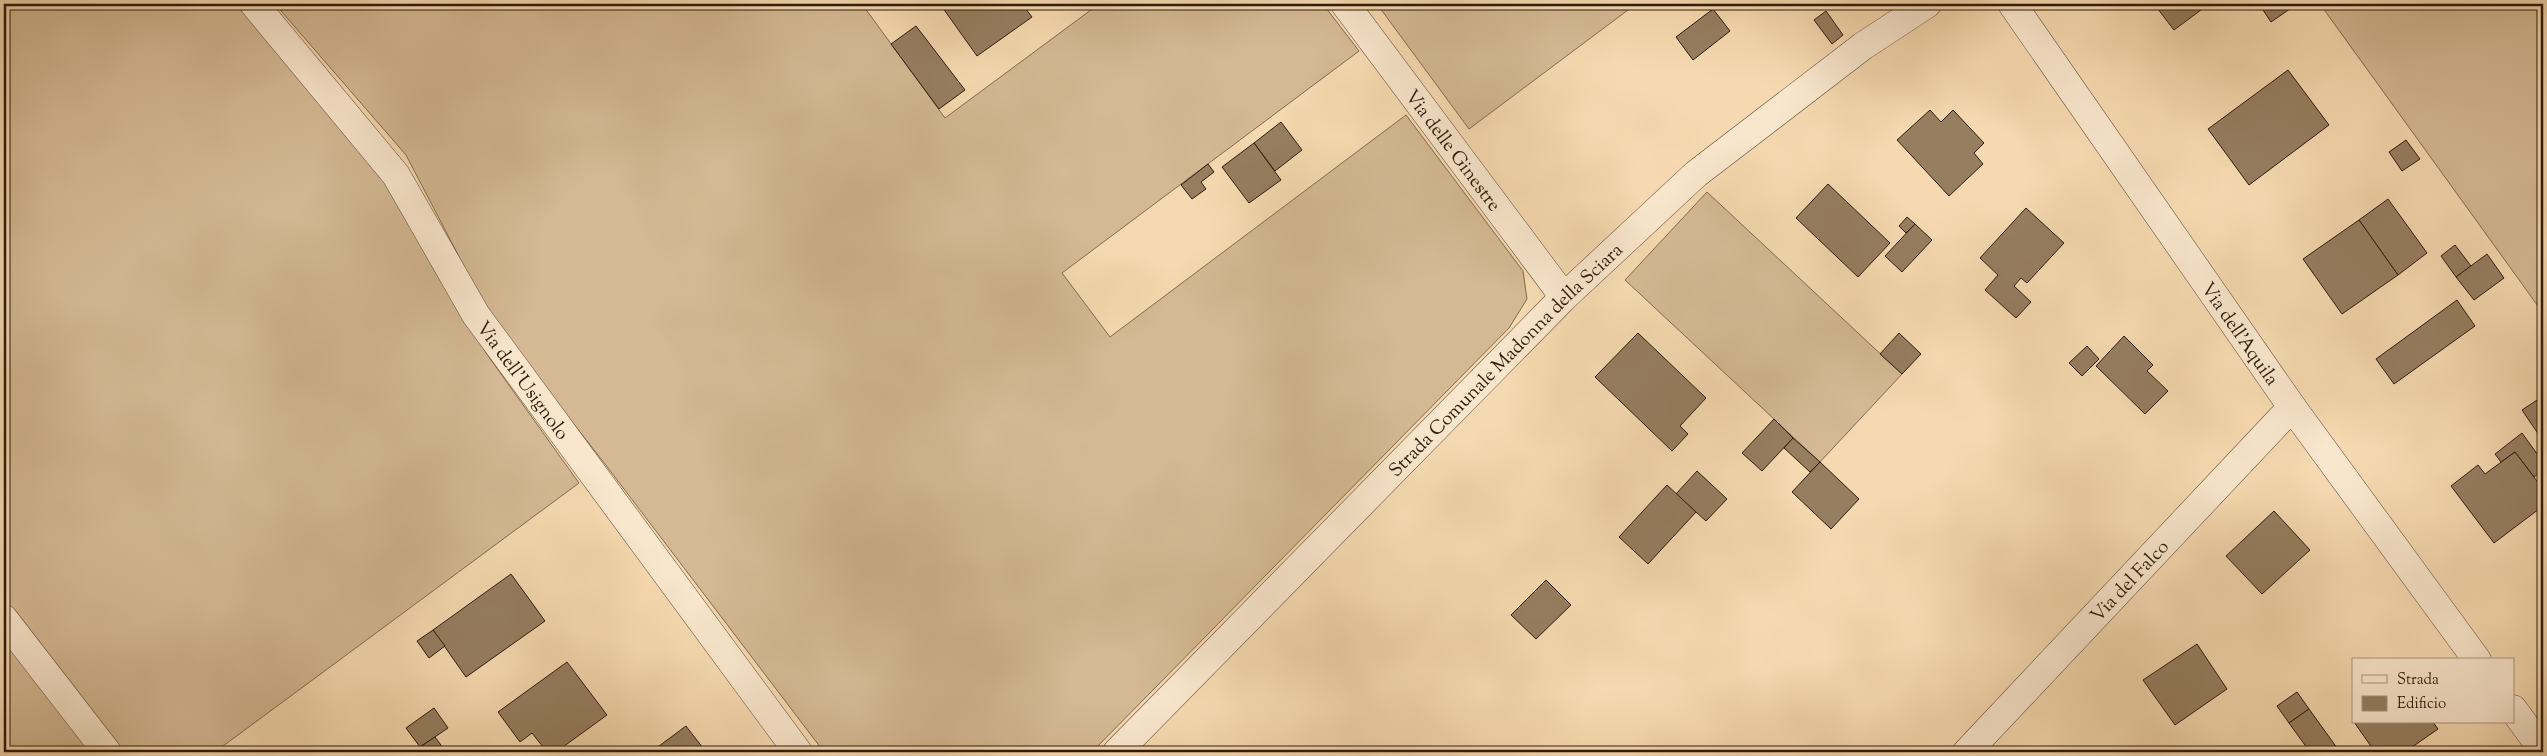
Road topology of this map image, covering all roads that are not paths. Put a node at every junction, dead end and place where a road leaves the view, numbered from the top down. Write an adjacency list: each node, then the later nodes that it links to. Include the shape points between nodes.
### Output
1 (254, 4): 12 (street, Via dell'Usignolo, via 396,175 476,315)
2 (1344, 4): 5 (street, Via delle Ginestre)
3 (1927, 4): 5 (street, Strada Comunale Madonna della Sciara, via 1864,46 1696,174)
4 (2012, 4): 6 (street, Via dell'Aquila)
5 (1564, 297): 13 (street, Strada Comunale Madonna della Sciara)
6 (2292, 408): 8 (street, Via dell'Aquila); 14 (street, Via del Falco)
7 (4, 619): 11 (street)
8 (2476, 658)
9 (2514, 710): 10 (street)
10 (2543, 750)
11 (107, 752)
12 (798, 752)
13 (1117, 752)
14 (1967, 752)

